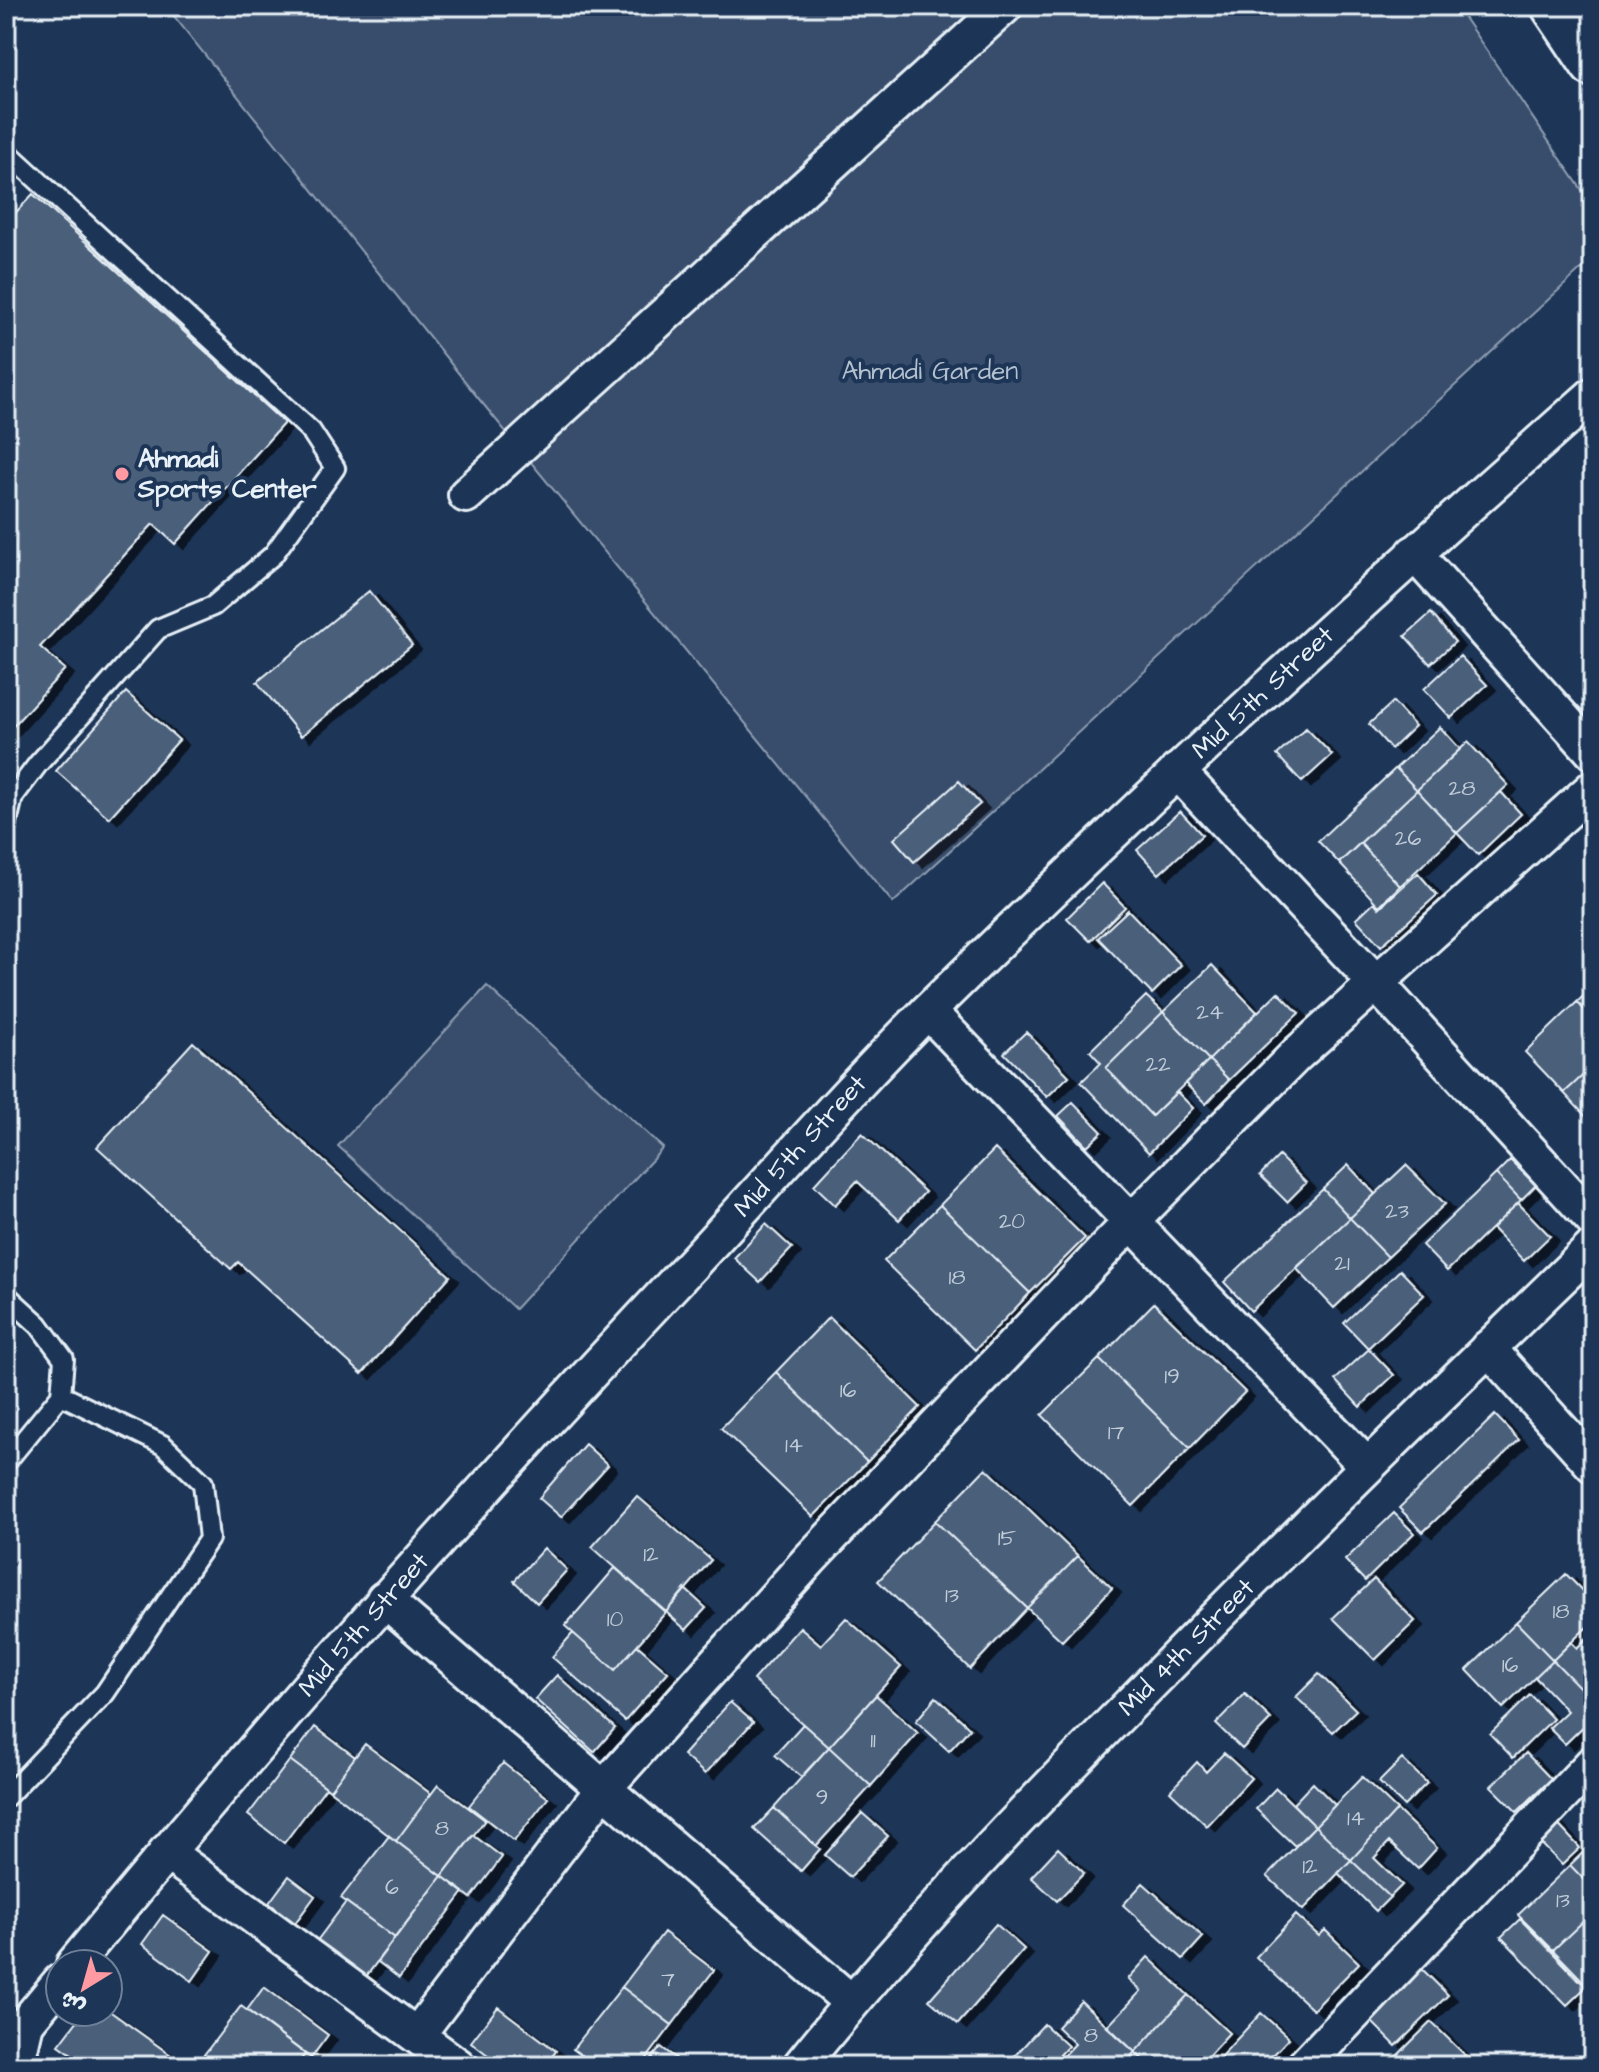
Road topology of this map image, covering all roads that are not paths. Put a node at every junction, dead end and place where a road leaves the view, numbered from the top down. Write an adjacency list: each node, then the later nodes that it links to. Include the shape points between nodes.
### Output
1 (1005, 6): 6 (street)
2 (1568, 11): 3 (main road)
3 (1593, 64)
4 (6, 151): 11 (lane, via 311,431 335,468 273,555 213,606 158,629 38,764 13,797)
5 (1593, 395): 7 (street, Mid 5th Street)
6 (466, 495)
7 (1414, 553): 8 (street); 9 (street, Mid 5th Street)
8 (1593, 752)
9 (1177, 771): 12 (street); 13 (street, Mid 5th Street)
10 (1593, 788): 12 (street)
11 (6, 827)
12 (1375, 982): 14 (street); 15 (street)
13 (928, 1011): 15 (street); 23 (street, Mid 5th Street)
14 (1593, 1220)
15 (1130, 1223): 21 (street); 25 (street, via 810,1559)
16 (1593, 1247): 18 (street, Mid 4th Street)
17 (6, 1295): 19 (lane, via 39,1325 64,1359)
18 (1488, 1348): 21 (street, Mid 4th Street); 22 (street)
19 (61, 1395): 20 (lane); 26 (lane, via 163,1445 203,1483 209,1539 105,1693)
20 (6, 1462)
21 (1366, 1465): 30 (street, Mid 4th Street, via 1060,1775)
22 (1593, 1465)
23 (384, 1599): 25 (street); 27 (street, Mid 5th Street)
24 (1593, 1763): 36 (street)
25 (604, 1788): 30 (street); 32 (street)
26 (6, 1797)
27 (166, 1852): 28 (street, Mid 5th Street); 32 (street)
28 (87, 1948)
29 (44, 1999): 31 (street)
30 (851, 2002): 35 (street, Mid 4th Street)
31 (16, 2029): 33 (street)
32 (417, 2035): 34 (street)
33 (16, 2066)
34 (458, 2066)
35 (800, 2066)
36 (1304, 2066)

